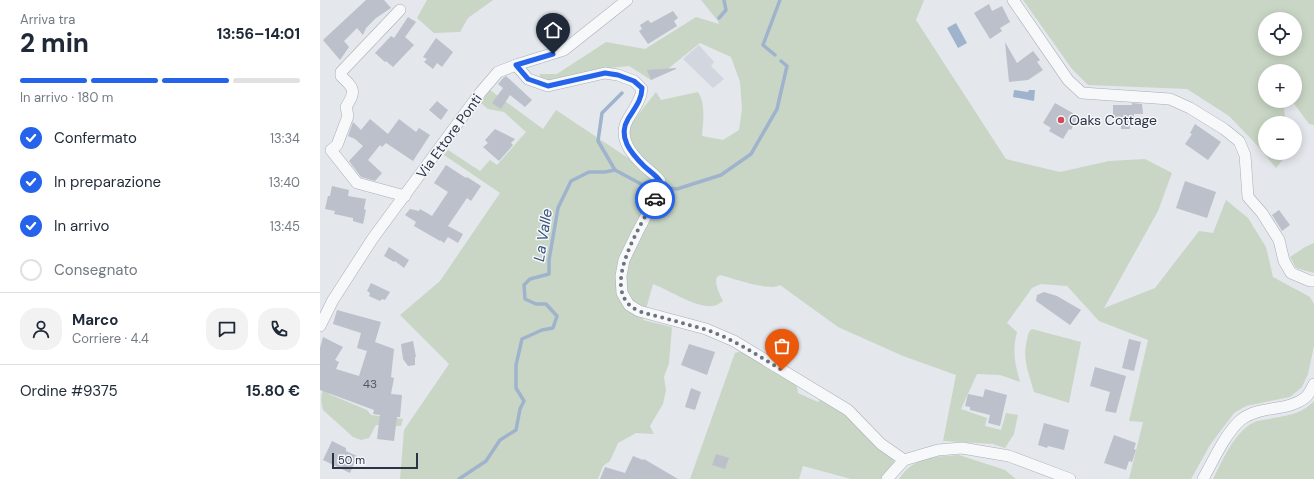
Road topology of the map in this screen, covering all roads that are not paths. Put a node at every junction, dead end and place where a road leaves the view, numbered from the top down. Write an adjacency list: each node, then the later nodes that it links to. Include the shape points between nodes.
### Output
1 (628, 0): 4 (street, Via Ettore Ponti, via 564,50)
2 (1013, 0): 6 (street, via 1068,80 1082,92 1170,99 1190,108 1239,141 1245,155 1248,197 1279,240 1284,261 1291,273)
3 (400, 10): 5 (street, via 341,72 341,76 353,90 353,96 346,107 348,116 340,138 331,150 357,183)
4 (516, 65): 5 (street, Via Ettore Ponti, via 498,72 480,93); 9 (street, via 528,79 548,86 605,73 634,81 642,88 642,96 625,124 624,138 658,183 624,260 621,276 622,293 629,305 639,311 706,329 734,341 848,410 881,444)
5 (405, 196): 7 (street, Via Ettore Ponti, via 373,238 333,300)
6 (1314, 281)
7 (320, 326)
8 (1314, 384): 12 (street, via 1307,396 1294,405 1260,411 1242,419 1230,433)
9 (904, 460): 10 (street); 11 (street, via 938,450 962,448 1009,456)
10 (887, 479)
11 (1070, 479)
12 (1203, 479)

